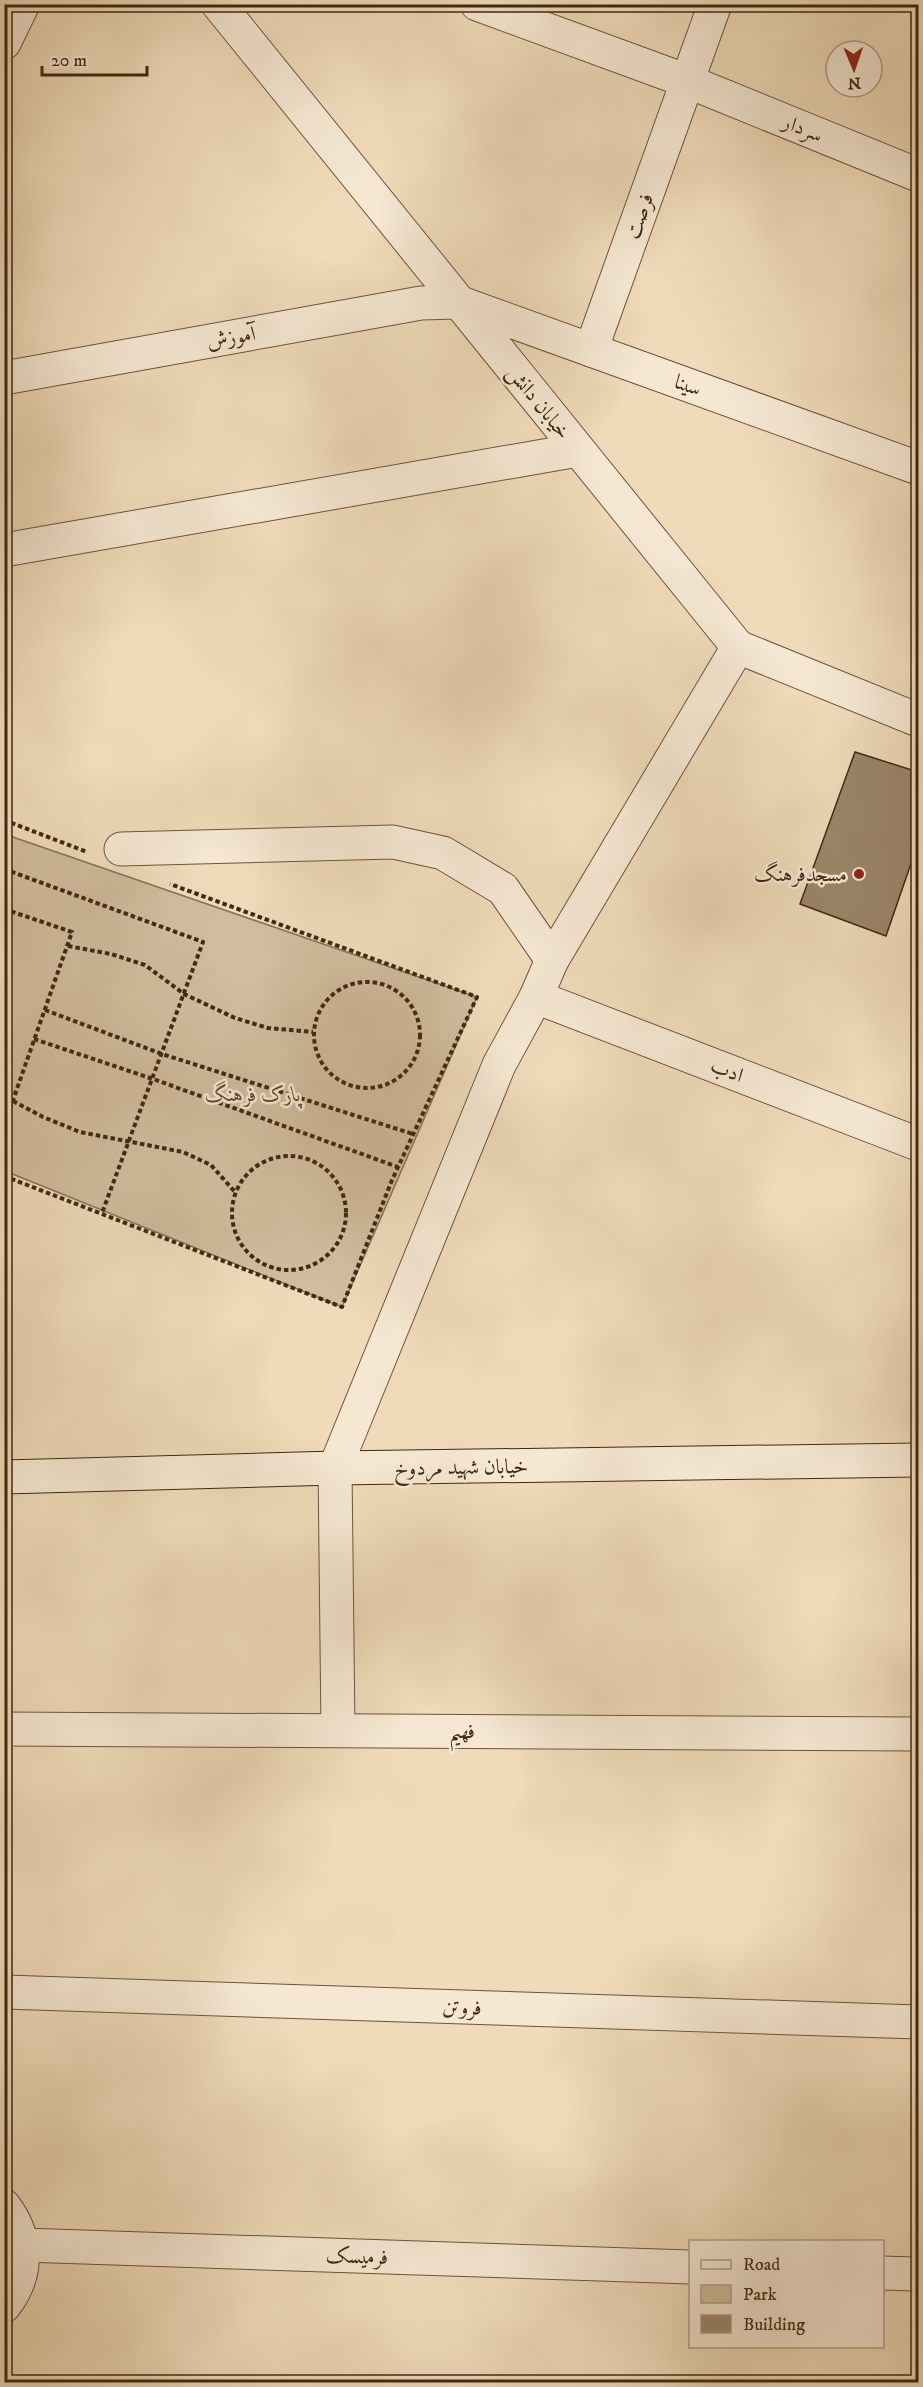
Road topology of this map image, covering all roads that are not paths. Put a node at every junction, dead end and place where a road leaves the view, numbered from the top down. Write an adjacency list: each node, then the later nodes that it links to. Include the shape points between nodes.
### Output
1 (23, 4): 5 (street)
2 (218, 4): 8 (street, خیابان دانش)
3 (477, 4): 6 (street, سردار)
4 (715, 4): 6 (street, فرصت)
5 (4, 43)
6 (687, 81): 7 (street, سردار); 9 (street, فرصت)
7 (918, 175)
8 (458, 302): 9 (street, سینا); 10 (street, آموزش, via 421,303); 11 (street, خیابان دانش)
9 (591, 350): 12 (street, سینا)
10 (4, 378)
11 (578, 450): 13 (street); 14 (street, خیابان دانش)
12 (918, 468)
13 (4, 550)
14 (738, 647): 15 (street, خیابان دانش); 17 (street)
15 (918, 720)
16 (107, 852): 17 (street, via 393,842 443,853 503,889)
17 (552, 960): 18 (street)
18 (536, 997): 19 (street, ادب); 21 (street, via 499,1065)
19 (918, 1144)
20 (918, 1460): 21 (street, خیابان شهید مردوخ)
21 (335, 1468): 22 (street, خیابان شهید مردوخ); 24 (street)
22 (4, 1477)
23 (4, 1729): 24 (street, فهیم)
24 (338, 1730): 25 (street, فهیم)
25 (918, 1734)
26 (4, 1992): 27 (street, فروتن)
27 (918, 2022)
28 (4, 2206): 29 (street, via 15,2220)
29 (23, 2245): 30 (street, فرمیسک); 31 (street, via 22,2271)
30 (689, 2267)
31 (4, 2306)

